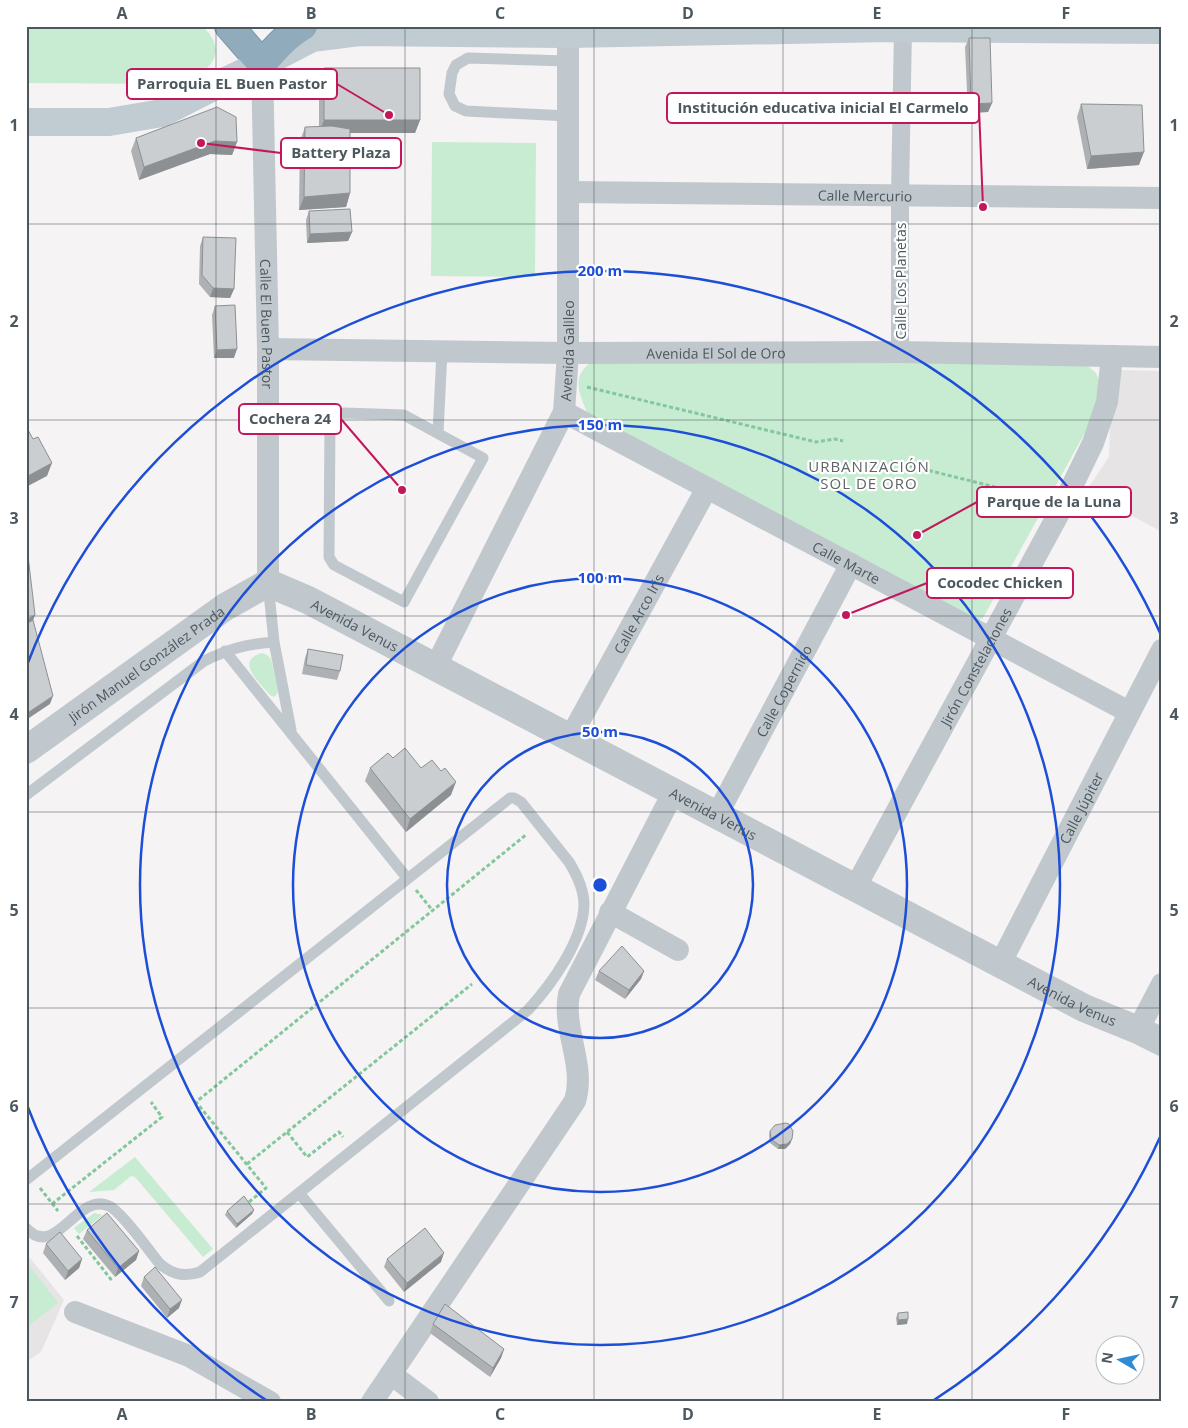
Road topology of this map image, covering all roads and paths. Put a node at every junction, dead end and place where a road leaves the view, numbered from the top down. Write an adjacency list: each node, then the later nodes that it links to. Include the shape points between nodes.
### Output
1 (229, 26): 7 (highway)
2 (303, 26): 7 (highway)
3 (903, 29): 4 (main road); 5 (main road); 11 (street, Calle Los Planetas)
4 (1162, 30)
5 (568, 34): 6 (street, Avenida Galileo); 7 (main road, via 359,32 312,38)
6 (568, 61): 8 (street, Avenida Galileo); 8 (lane, via 468,58 456,65 449,94 455,106 466,111)
7 (262, 64): 9 (main road, via 162,113 109,122); 13 (street, Calle El Buen Pastor)
8 (568, 116): 10 (street, Avenida Galileo)
9 (26, 122)
10 (569, 192): 11 (street, Calle Mercurio); 16 (street, Avenida Galileo)
11 (900, 195): 12 (street, Calle Mercurio); 15 (street, Calle Los Planetas)
12 (1162, 198)
13 (268, 350): 14 (street, Avenida El Sol de Oro); 27 (street, Calle El Buen Pastor)
14 (442, 351): 16 (street, Avenida El Sol de Oro); 21 (lane)
15 (900, 352): 16 (street, Avenida El Sol de Oro); 17 (street, Avenida El Sol de Oro)
16 (568, 353): 20 (street, Avenida Galileo)
17 (1112, 356): 18 (street, Avenida El Sol de Oro); 28 (street, Jirón Constelaciones, via 1106,402 1093,443)
18 (1162, 357)
19 (584, 386): 22 (path, via 816,442)
20 (564, 412): 24 (street, Calle Marte); 32 (street, Avenida Galileo)
21 (438, 433): 21 (lane, via 483,458 404,602 334,565 329,557 330,421 335,415 344,413 404,415)
22 (843, 441)
23 (891, 461): 25 (path, via 1045,500)
24 (707, 488): 26 (street, Calle Marte); 35 (street, Calle Arco Iris)
25 (1042, 505)
26 (851, 564): 28 (street, Calle Marte); 39 (street, Calle Copernico)
27 (268, 583): 29 (lane); 32 (street, Avenida Venus, via 308,600); 36 (street, Jirón Manuel González Prada, via 225,607)
28 (992, 639): 33 (street, Calle Marte); 42 (street, Jirón Constelaciones)
29 (274, 642): 31 (lane); 34 (lane)
30 (1162, 650): 33 (street, Calle Júpiter)
31 (225, 651): 34 (lane); 38 (lane, via 204,662)
32 (434, 668): 35 (street, Avenida Venus)
33 (1129, 712): 46 (street, Calle Júpiter)
34 (291, 732): 41 (lane)
35 (570, 738): 37 (street, Avenida Venus)
36 (26, 750)
37 (673, 793): 39 (street, Avenida Venus); 44 (street)
38 (26, 795)
39 (717, 816): 42 (street, Avenida Venus)
40 (539, 825): 41 (lane, via 521,802 510,798); 43 (path); 52 (lane, via 575,872 584,905 578,930 558,972 528,1010)
41 (407, 878): 43 (path); 50 (lane)
42 (856, 888): 46 (street, Avenida Venus)
43 (433, 911): 53 (path, via 196,1102)
44 (610, 912): 45 (street); 61 (street, via 568,999 568,1023 578,1074 575,1101)
45 (678, 950)
46 (1000, 964): 49 (street, Avenida Venus, via 1084,1008)
47 (472, 984): 51 (path)
48 (1162, 984): 49 (street)
49 (1150, 1036)
50 (141, 1089): 54 (lane); 57 (path, via 162,1117)
51 (287, 1132): 52 (path, via 307,1157 339,1132); 53 (path)
52 (353, 1150): 55 (lane)
53 (247, 1164): 56 (path, via 266,1188)
54 (26, 1180)
55 (299, 1193): 58 (lane, via 192,1275 167,1270 116,1210 103,1204 88,1207 46,1237 39,1238); 59 (lane)
56 (249, 1202)
57 (52, 1204)
58 (26, 1228)
59 (389, 1301)
60 (74, 1312): 62 (street, via 189,1356)
61 (391, 1374): 63 (street); 64 (street)
62 (270, 1402)
63 (372, 1402)
64 (428, 1402)

